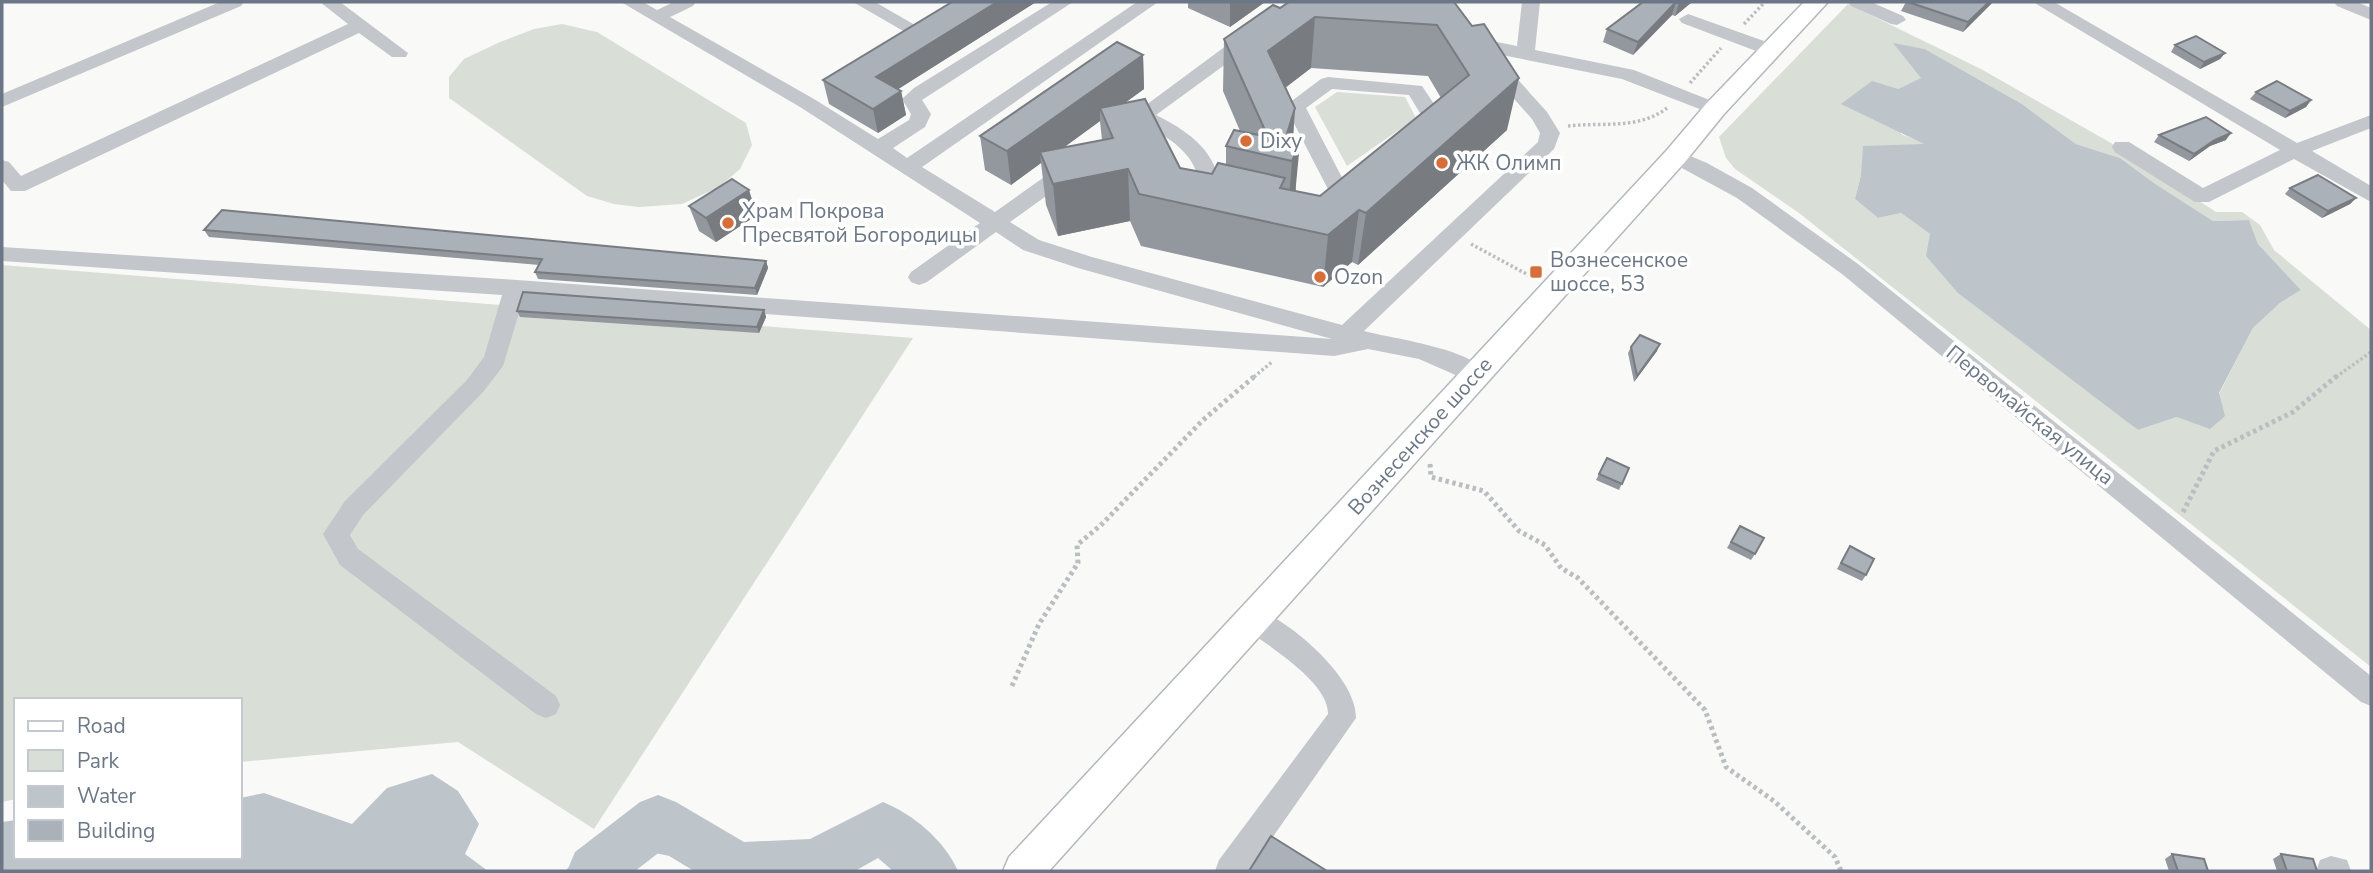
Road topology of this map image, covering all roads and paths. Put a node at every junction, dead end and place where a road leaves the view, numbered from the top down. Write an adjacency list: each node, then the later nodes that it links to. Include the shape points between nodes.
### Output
1 (234, 2): 28 (street)
2 (329, 2): 18 (street)
3 (630, 2): 14 (street)
4 (687, 2): 14 (street)
5 (862, 2): 20 (street)
6 (1064, 2): 35 (street, via 912,99 921,114 918,123)
7 (1149, 2): 40 (street)
8 (1531, 2): 26 (street)
9 (1817, 2): 24 (main road, Вознесенское шоссе)
10 (1857, 2): 17 (street)
11 (2042, 2): 37 (street)
12 (2343, 2): 13 (street)
13 (2371, 16)
14 (657, 17): 29 (street)
15 (1688, 19): 24 (street)
16 (938, 20): 20 (street)
17 (1897, 20)
18 (359, 26): 25 (street); 41 (street, via 18,186)
19 (1264, 30): 31 (street)
20 (918, 32): 22 (street)
21 (1449, 38): 23 (street)
22 (896, 46)
23 (1487, 46): 26 (street); 48 (street, via 1491,62 1550,133 1547,144)
24 (1771, 50): 30 (main road, Вознесенское шоссе)
25 (399, 53)
26 (1525, 53): 30 (street, via 1627,74)
27 (829, 89): 29 (street)
28 (2, 101)
29 (807, 103): 35 (street)
30 (1715, 109): 38 (main road, Вознесенское шоссе)
31 (1142, 116): 33 (street); 45 (street, via 1190,143 1208,174 1208,204)
32 (2371, 121): 37 (street)
33 (1108, 140)
34 (1403, 145): 43 (street, via 1434,119 1415,90 1375,80 1328,83 1295,106)
35 (879, 148): 40 (street)
36 (2122, 148): 37 (street, via 2202,197)
37 (2294, 151): 44 (street)
38 (1676, 156): 56 (main road, Вознесенское шоссе); 58 (street, Первомайская улица, via 1763,205 1834,268)
39 (1086, 157): 47 (street)
40 (909, 166): 47 (street)
41 (2, 167)
42 (1362, 178): 43 (street)
43 (1342, 195): 46 (street)
44 (2371, 195)
45 (1236, 210)
46 (1322, 211)
47 (996, 222): 50 (street); 53 (street, via 1031,245 1086,263)
48 (1452, 234): 51 (path); 53 (street)
49 (2, 254): 52 (street)
50 (919, 277)
51 (1532, 277)
52 (517, 288): 54 (street); 62 (street, via 495,360 354,508 336,534 349,557)
53 (1357, 338): 54 (street, via 1335,348); 56 (street, via 1420,351)
54 (1292, 345): 60 (path, via 1203,421 1077,545 1078,563 1039,624)
55 (2371, 352): 58 (path, via 2293,412 2214,451 2184,512)
56 (1476, 375): 59 (main road, Вознесенское шоссе)
57 (1430, 464): 65 (path, via 1431,477 1485,491 1519,531 1545,545 1561,568 1578,578 1705,710 1726,767 1774,801 1835,857)
58 (2166, 526): 61 (street, Первомайская улица)
59 (1253, 620): 63 (main road, Вознесенское шоссе); 64 (street, via 1326,680 1342,702 1342,718)
60 (1012, 685)
61 (2371, 693)
62 (546, 705)
63 (1023, 871)
64 (1230, 871)
65 (1841, 871)

